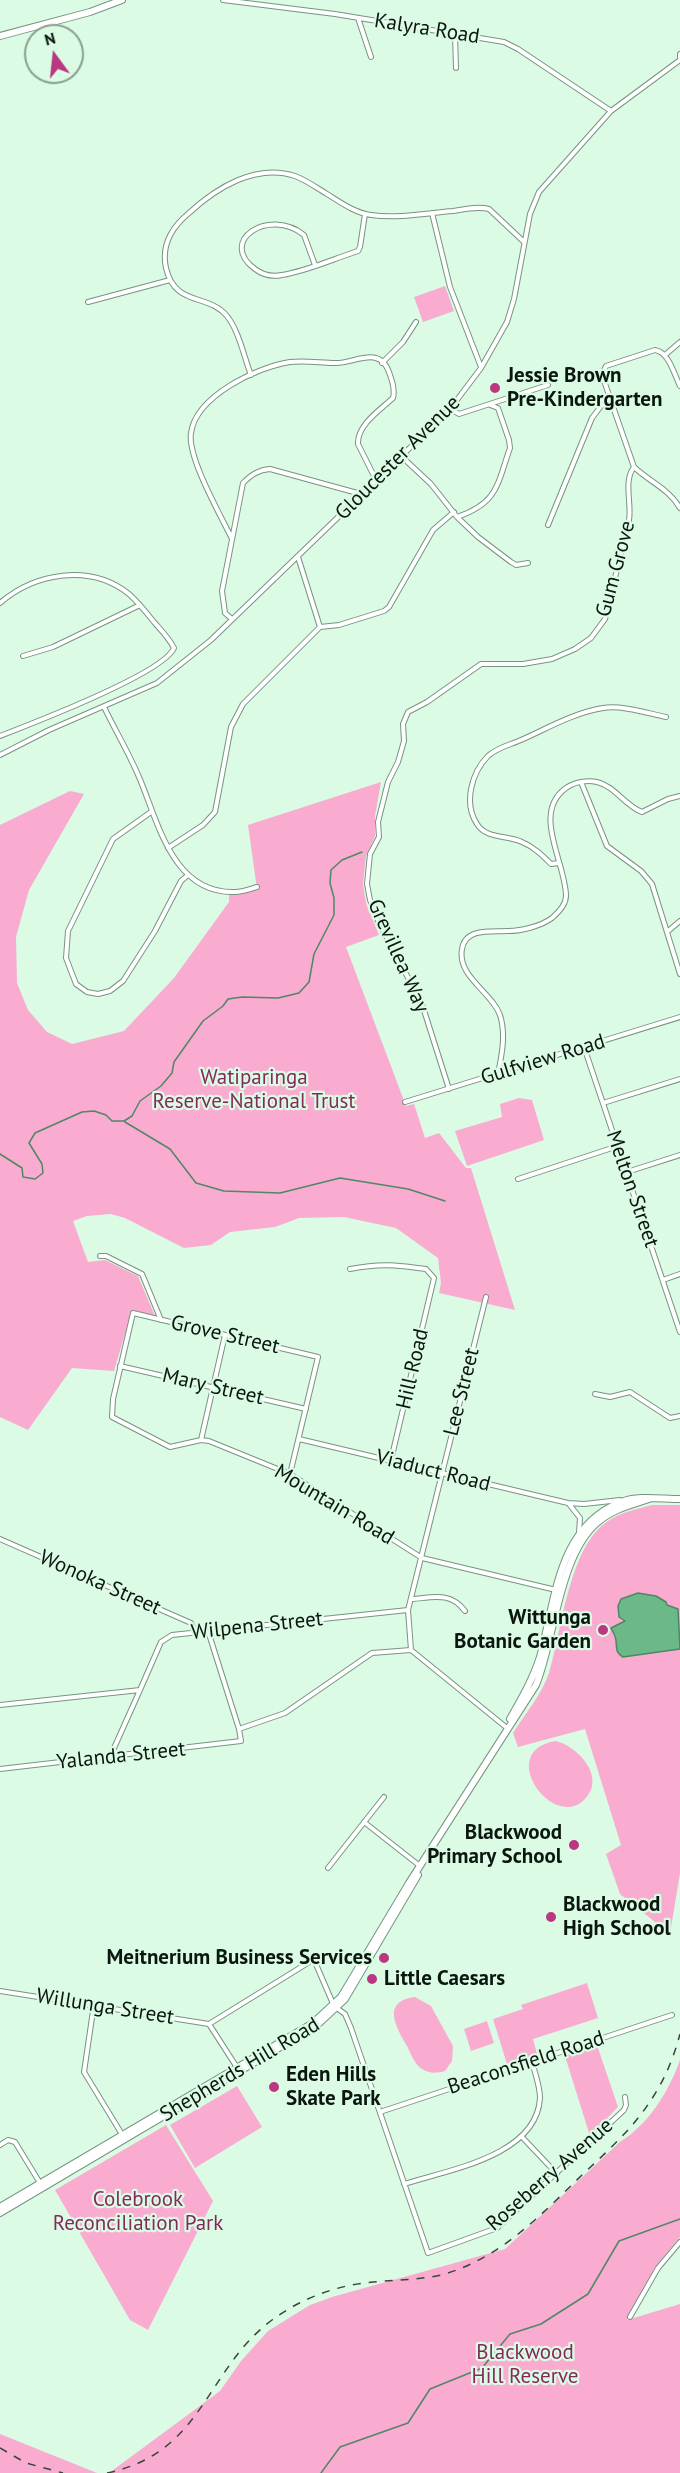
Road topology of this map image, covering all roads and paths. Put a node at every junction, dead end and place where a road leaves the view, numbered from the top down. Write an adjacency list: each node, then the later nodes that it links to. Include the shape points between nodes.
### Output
1 (122, 0): 5 (main road)
2 (223, 0): 3 (street, Kalyra Road)
3 (358, 18): 4 (street, Kalyra Road); 7 (street)
4 (455, 34): 9 (street); 10 (street, Kalyra Road, via 508,43)
5 (0, 36)
6 (680, 54): 8 (street)
7 (371, 57)
8 (680, 60): 10 (street, Gloucester Avenue)
9 (456, 68)
10 (611, 111): 13 (street, Gloucester Avenue, via 539,192)
11 (432, 213): 12 (street); 13 (street, via 489,209); 21 (street, via 450,287)
12 (365, 214): 14 (street, via 358,251); 15 (street, via 293,175 269,172 242,179 218,189 171,230 165,244)
13 (523, 241): 21 (street, Gloucester Avenue, via 507,322)
14 (315, 265): 14 (street, via 304,234 283,224 259,227 242,245 246,260 270,275)
15 (170, 280): 16 (street); 22 (street, via 181,294 216,308 227,317)
16 (88, 302)
17 (416, 322): 20 (street)
18 (680, 342): 19 (street)
19 (665, 355): 24 (street); 25 (street, Gum Grove, via 655,350 606,366 602,375)
20 (382, 363): 22 (street, via 370,357 342,363 291,362); 30 (street, via 391,377 393,398 363,427 358,438)
21 (482, 368): 27 (street, Gloucester Avenue)
22 (251, 375): 35 (street, via 233,382 201,410 190,434 200,472)
23 (548, 384): 26 (street)
24 (680, 386)
25 (609, 401): 29 (street, Gum Grove); 34 (street, via 592,418)
26 (490, 405): 27 (street, via 459,414); 33 (street, via 498,408 510,448 491,497 477,510)
27 (450, 409): 28 (street, Gloucester Avenue)
28 (401, 456): 30 (street, Gloucester Avenue); 33 (street)
29 (634, 467): 32 (street, via 663,488); 50 (street, Gum Grove, via 629,480 629,520 600,628 575,649 552,659 481,664 408,712 403,724 404,741)
30 (376, 480): 31 (street, Gloucester Avenue)
31 (362, 494): 35 (street, via 270,469 256,472 243,483); 36 (street, Gloucester Avenue)
32 (680, 508)
33 (455, 514): 37 (street, via 510,562); 41 (street, via 433,530 389,607 339,625)
34 (548, 525)
35 (232, 539): 40 (street, via 222,591 225,613)
36 (298, 557): 40 (street, Gloucester Avenue); 41 (street)
37 (528, 563)
38 (0, 603): 39 (street, via 32,582 76,575 105,581)
39 (140, 604): 42 (street, via 53,647); 45 (street, via 174,648 166,659 62,711)
40 (232, 620): 43 (street, Gloucester Avenue, via 157,683)
41 (320, 627): 51 (street, via 243,705 231,727 215,812 203,825)
42 (23, 656)
43 (104, 707): 46 (street, Gloucester Avenue); 49 (street, via 139,777)
44 (666, 717): 52 (street, via 611,708 571,716 498,749 482,763 473,782 470,802 478,826 490,834 521,841 551,864)
45 (0, 736)
46 (0, 755)
47 (581, 782): 48 (street, via 605,785 642,812); 52 (street, via 566,789 552,807 551,825); 56 (street, via 607,846 652,884)
48 (680, 796)
49 (151, 812): 51 (street); 53 (street, via 113,839 68,931 66,958 76,984 98,994 123,981)
50 (378, 822): 62 (street, Grevillea Way, via 379,837 368,869 370,900 422,1004)
51 (168, 848): 53 (street)
52 (559, 863): 60 (street, via 566,894 561,910 535,926 476,933 462,949 470,977 499,1013 503,1042)
53 (188, 875): 54 (street, via 200,884 235,892)
54 (257, 887)
55 (680, 921): 56 (street)
56 (667, 932): 57 (street)
57 (680, 974)
58 (680, 1017): 59 (street, Gulfview Road)
59 (585, 1047): 60 (street, Gulfview Road); 64 (street, Melton Street)
60 (498, 1074): 62 (street, Gulfview Road)
61 (680, 1079): 64 (street)
62 (449, 1089): 63 (street, Gulfview Road)
63 (405, 1102)
64 (603, 1103): 65 (street, Melton Street)
65 (618, 1146): 67 (street, Melton Street); 68 (street)
66 (680, 1155): 67 (street)
67 (627, 1173): 72 (street, Melton Street)
68 (518, 1179)
69 (100, 1256): 74 (street, via 142,1274)
70 (350, 1269): 84 (street, Hill Road, via 380,1263 426,1269 434,1278)
71 (680, 1274): 72 (street)
72 (663, 1280): 75 (street, Melton Street)
73 (486, 1297): 85 (street, Lee Street)
74 (161, 1320): 76 (street, Grove Street); 77 (street, Grove Street, via 133,1313)
75 (680, 1332)
76 (225, 1335): 78 (street); 80 (street, Grove Street, via 318,1357)
77 (120, 1366): 78 (street, Mary Street); 83 (street, via 112,1417 170,1447)
78 (213, 1387): 80 (street, Mary Street); 83 (street)
79 (595, 1394): 81 (street, via 610,1397 630,1392 670,1418)
80 (306, 1409): 82 (street)
81 (680, 1416)
82 (299, 1439): 84 (street, Viaduct Road); 86 (street)
83 (201, 1440): 86 (street, Mountain Road)
84 (391, 1460): 85 (street, Viaduct Road)
85 (442, 1473): 90 (street, Viaduct Road); 93 (street, Lee Street)
86 (290, 1474): 93 (street, Mountain Road)
87 (632, 1499): 88 (main road, Shepherds Hill Road); 90 (street, Viaduct Road); 91 (main road, Shepherds Hill Road, via 594,1518)
88 (649, 1499): 89 (main road, Shepherds Hill Road); 94 (main road, Shepherds Hill Road, via 598,1521 584,1536)
89 (680, 1499)
90 (568, 1503): 91 (street, via 580,1518)
91 (579, 1533): 94 (main road, Shepherds Hill Road, via 566,1555)
92 (0, 1539): 99 (street, Wonoka Street, via 190,1623)
93 (422, 1557): 94 (street); 95 (street)
94 (559, 1591): 103 (main road, Shepherds Hill Road, via 539,1678)
95 (413, 1599): 96 (street); 97 (street, via 443,1596 458,1601)
96 (408, 1610): 98 (street, Wilpena Street); 100 (street)
97 (465, 1611)
98 (208, 1631): 99 (street, Wilpena Street); 104 (street)
99 (195, 1632): 101 (street, Wilpena Street, via 166,1637 161,1642)
100 (411, 1650): 103 (street); 104 (street, via 372,1653 285,1713)
101 (140, 1690): 102 (street); 105 (street, Wilpena Street)
102 (0, 1705)
103 (507, 1728): 109 (main road, Shepherds Hill Road)
104 (239, 1729): 105 (street, Yalanda Street, via 241,1741)
105 (110, 1758): 106 (street, Yalanda Street)
106 (0, 1769)
107 (384, 1797): 108 (street)
108 (364, 1822): 109 (street); 110 (street)
109 (421, 1867): 113 (main road, Shepherds Hill Road, via 414,1885)
110 (328, 1868)
111 (0, 1991): 112 (street, Willunga Street)
112 (94, 2004): 115 (street, Willunga Street); 120 (street, via 84,2072)
113 (336, 2007): 115 (street, via 311,1961); 117 (main road, Shepherds Hill Road, via 316,2026); 119 (street, via 345,2014)
114 (672, 2015): 116 (street, Beaconsfield Road)
115 (210, 2024): 117 (street)
116 (532, 2062): 119 (street, Beaconsfield Road); 121 (street, via 539,2103 534,2120)
117 (238, 2069): 120 (main road, Shepherds Hill Road)
118 (625, 2097): 123 (street, Roseberry Avenue, via 624,2110)
119 (380, 2112): 124 (street)
120 (124, 2137): 125 (main road, Shepherds Hill Road)
121 (522, 2137): 123 (street); 124 (street, via 498,2153)
122 (0, 2145): 125 (street, via 8,2140 15,2142)
123 (557, 2174): 124 (street, Roseberry Avenue, via 496,2228 428,2253)
124 (404, 2184)
125 (41, 2185): 126 (main road, Shepherds Hill Road); 127 (main road, Shepherds Hill Road)
126 (0, 2207)
127 (0, 2213)
128 (680, 2242): 129 (street, via 658,2268)
129 (630, 2316)

